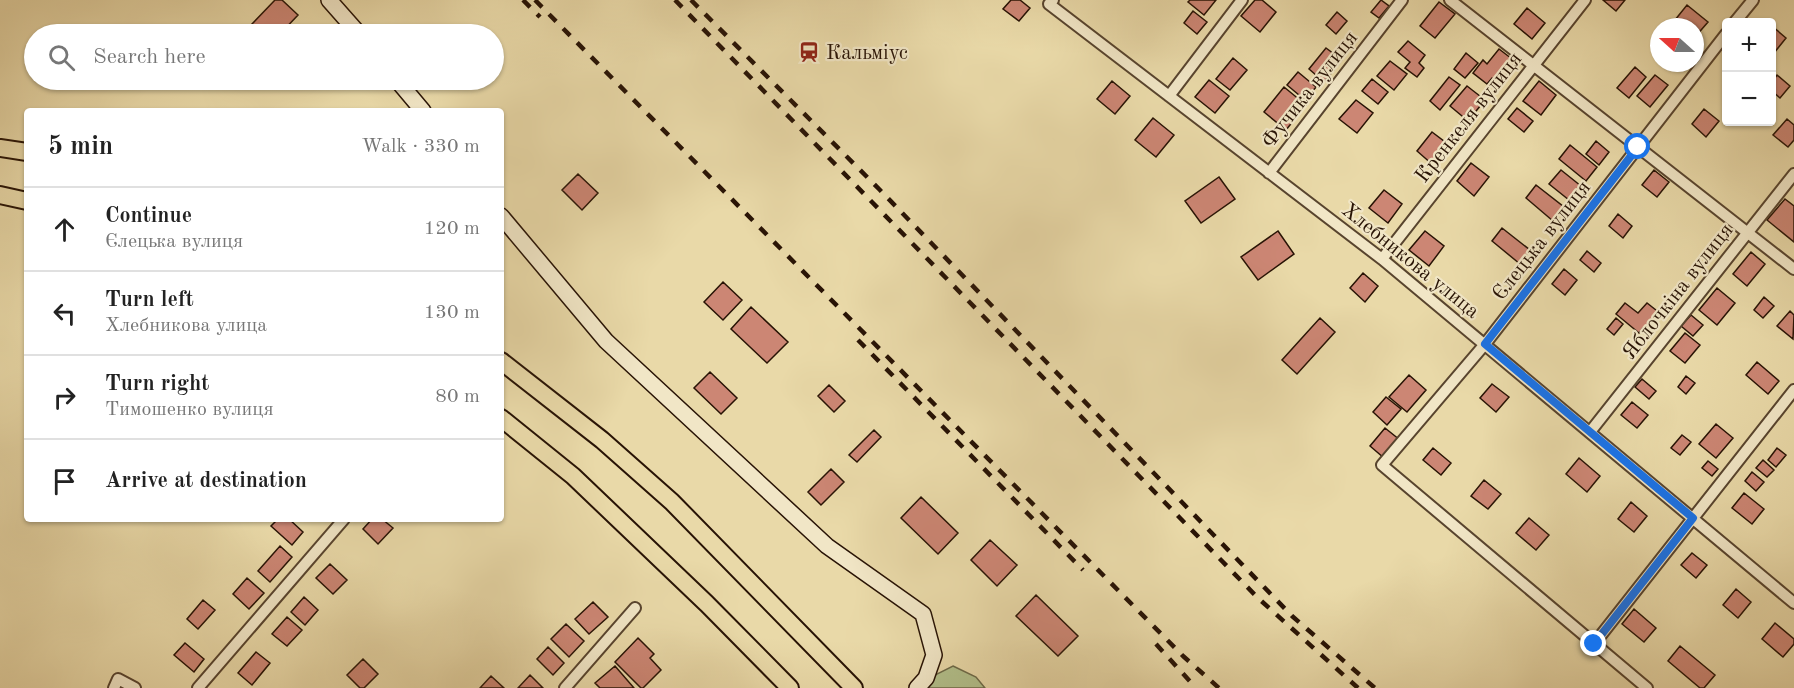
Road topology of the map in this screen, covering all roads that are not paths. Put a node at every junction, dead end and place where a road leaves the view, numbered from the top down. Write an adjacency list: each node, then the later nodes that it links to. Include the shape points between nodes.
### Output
1 (329, 0): 9 (street)
2 (1242, 0): 13 (street)
3 (1402, 0): 18 (street, Фучика вулиця)
4 (1450, 0): 11 (street)
5 (1585, 0): 11 (street, Кренкеля вулиця)
6 (1753, 0): 8 (street)
7 (1051, 2): 13 (street, Хлебникова улица)
8 (1738, 18)
9 (350, 24)
10 (1722, 39): 15 (street, Єлецька вулиця)
11 (1534, 66): 15 (street); 24 (street, Кренкеля вулиця)
12 (405, 90): 14 (street)
13 (1169, 96): 18 (street, Хлебникова улица)
14 (420, 108)
15 (1638, 147): 23 (street); 26 (street, Єлецька вулиця)
16 (0, 148): 17 (main road)
17 (24, 152)
18 (1269, 172): 24 (street, Хлебникова улица)
19 (1794, 174): 23 (street, Яблочкіна вулиця)
20 (0, 195): 21 (main road)
21 (24, 200)
22 (504, 220): 42 (street, via 606,341 827,546 923,614 934,655 926,678)
23 (1747, 233): 25 (street); 30 (street, Яблочкіна вулиця)
24 (1382, 259): 26 (street, Хлебникова улица)
25 (1794, 269)
26 (1485, 344): 30 (street, Хлебникова улица); 35 (street, Єлецька вулиця, via 1382,465)
27 (504, 364): 41 (main road, via 602,440 672,502)
28 (1794, 390): 31 (street)
29 (504, 420): 40 (main road, via 573,476)
30 (1590, 432): 31 (street, Хлебникова улица)
31 (1693, 518): 33 (street, Хлебникова улица); 35 (street)
32 (341, 522): 38 (street)
33 (1794, 603)
34 (635, 608): 39 (street)
35 (1594, 644): 43 (street)
36 (116, 684): 37 (street)
37 (135, 688)
38 (198, 688)
39 (565, 688)
40 (790, 688)
41 (854, 688)
42 (917, 688)
43 (1647, 688)

